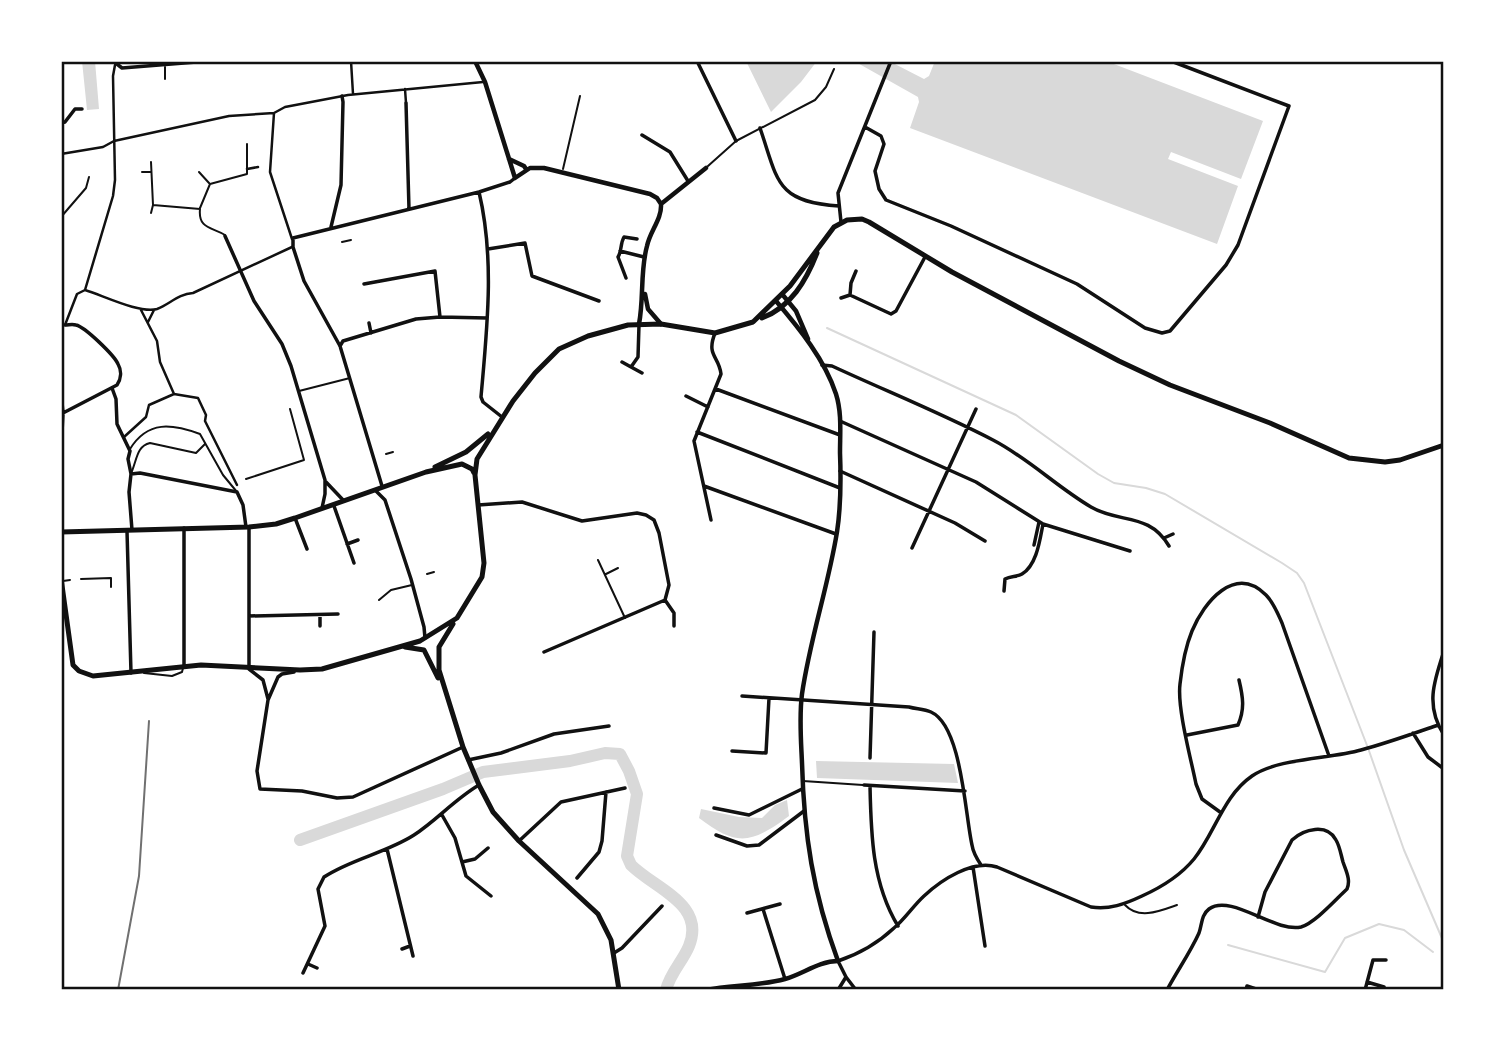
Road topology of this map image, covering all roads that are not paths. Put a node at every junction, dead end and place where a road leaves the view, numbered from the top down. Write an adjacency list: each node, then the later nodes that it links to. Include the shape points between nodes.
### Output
1 (209, 61): 8 (street)
2 (351, 61): 13 (street)
3 (475, 61): 11 (street)
4 (697, 61): 24 (street)
5 (891, 61): 20 (street)
6 (1171, 61): 20 (street, via 1289,106 1238,245 1170,331 1162,333 1145,328 1077,285 887,200 875,170 884,144 881,136)
7 (114, 63): 8 (street, via 121,68); 23 (street)
8 (165, 66): 10 (lane)
9 (834, 69): 21 (lane, via 815,100)
10 (165, 79)
11 (485, 82): 12 (street); 27 (street)
12 (405, 89): 13 (street); 16 (street)
13 (353, 94): 14 (street)
14 (342, 96): 18 (street); 50 (street, via 342,172)
15 (580, 96): 36 (lane)
16 (406, 103): 46 (street)
17 (82, 109): 19 (street, via 74,107)
18 (274, 113): 23 (street, via 229,116); 54 (street, via 268,166)
19 (63, 123)
20 (865, 127): 44 (street, via 838,193)
21 (760, 128): 24 (lane); 44 (street, via 773,172 789,194)
22 (642, 135): 39 (street, via 670,152)
23 (114, 141): 26 (street); 68 (street, via 113,196)
24 (736, 141): 30 (lane)
25 (247, 144): 31 (lane)
26 (61, 155)
27 (508, 159): 32 (street); 38 (street)
28 (151, 162): 34 (lane)
29 (258, 167): 31 (street)
30 (706, 168): 39 (street)
31 (247, 169): 40 (lane, via 243,176)
32 (526, 169): 36 (street); 38 (street)
33 (142, 172): 34 (lane)
34 (152, 172): 43 (lane)
35 (199, 172): 40 (lane)
36 (562, 173): 42 (street, via 654,196)
37 (89, 177): 48 (lane, via 86,188)
38 (515, 178): 41 (street)
39 (688, 181): 42 (street)
40 (210, 184): 45 (lane)
41 (480, 192): 46 (street); 60 (street)
42 (661, 204): 63 (street)
43 (153, 205): 45 (lane); 47 (lane)
44 (839, 206): 49 (street)
45 (200, 209): 51 (lane, via 205,227)
46 (409, 209): 50 (street)
47 (151, 213)
48 (61, 217)
49 (841, 222): 59 (main road); 62 (main road, via 869,222)
50 (331, 227): 54 (street)
51 (225, 236): 98 (street, via 254,301 287,355)
52 (345, 237): 56 (lane)
53 (637, 239): 61 (street, via 624,237)
54 (292, 240): 58 (street)
55 (351, 240): 56 (lane)
56 (346, 241): 57 (lane)
57 (342, 242)
58 (293, 247): 77 (street); 89 (street, via 304,281)
59 (820, 247): 69 (main road); 74 (main road, via 808,275)
60 (488, 249): 72 (street, via 525,243 532,276); 79 (street)
61 (620, 251): 63 (street); 65 (street, via 619,264)
62 (926, 256): 70 (street, via 895,312 887,313); 115 (main road, via 1160,380 1349,458 1400,460)
63 (644, 257): 67 (street)
64 (856, 271): 70 (street)
65 (626, 278)
66 (364, 284): 78 (street, via 435,271)
67 (643, 286): 84 (street); 85 (street, via 648,309)
68 (85, 290): 76 (street); 86 (street, via 77,294)
69 (782, 294): 73 (main road); 74 (street)
70 (850, 295): 71 (street)
71 (841, 298)
72 (599, 301)
73 (776, 301): 75 (street); 80 (main road)
74 (788, 301): 75 (main road); 90 (street)
75 (781, 307): 80 (main road); 90 (street)
76 (141, 309): 77 (street); 82 (street)
77 (154, 310): 82 (street)
78 (440, 317): 79 (street); 87 (street)
79 (487, 318): 106 (street, via 481,397)
80 (758, 319): 88 (main road)
81 (61, 320): 86 (street)
82 (148, 322): 100 (street)
83 (369, 323): 87 (street)
84 (639, 324): 85 (main road); 93 (street, via 638,357); 106 (main road, via 588,336 559,349)
85 (661, 324): 88 (main road)
86 (63, 326): 96 (street, via 79,326 114,357 121,377)
87 (371, 332): 89 (street)
88 (715, 333): 97 (street, via 713,356 721,371)
89 (340, 346): 95 (street)
90 (812, 349): 92 (street)
91 (622, 362): 93 (street)
92 (822, 365): 107 (street, via 835,393); 109 (street)
93 (631, 367): 94 (street)
94 (642, 373)
95 (351, 378): 98 (lane); 128 (street)
96 (112, 388): 105 (street); 113 (street, via 117,424)
97 (716, 389): 102 (street); 111 (street)
98 (299, 391): 126 (street)
99 (61, 392): 105 (street)
100 (174, 394): 113 (street, via 149,405 146,417); 127 (street, via 198,398)
101 (686, 396): 102 (street)
102 (708, 407): 110 (street)
103 (290, 409): 125 (lane, via 304,460)
104 (976, 409): 109 (street)
105 (63, 413): 112 (street)
106 (502, 417): 108 (main road)
107 (840, 421): 111 (street); 120 (street)
108 (494, 428): 122 (main road, via 466,452); 124 (main road, via 478,454)
109 (967, 428): 120 (street); 147 (street, via 995,440 1088,506 1143,521)
110 (697, 432): 129 (street, via 694,444); 130 (street)
111 (840, 435): 121 (street)
112 (62, 437): 117 (street)
113 (124, 437): 116 (street)
114 (206, 443): 116 (lane, via 190,430 160,426 149,430); 123 (lane, via 196,453 144,445); 132 (lane)
115 (1444, 445)
116 (130, 451): 123 (street)
117 (61, 452)
118 (393, 452): 119 (lane)
119 (386, 454)
120 (948, 469): 137 (street); 140 (street)
121 (840, 471): 130 (street); 137 (street)
122 (426, 472): 124 (main road, via 462,464); 128 (main road)
123 (131, 474): 132 (street); 143 (street)
124 (475, 475): 135 (main road)
125 (246, 479)
126 (325, 480): 133 (street); 136 (street)
127 (237, 485)
128 (382, 486): 131 (main road)
129 (704, 486): 139 (street); 145 (street)
130 (840, 488): 145 (street)
131 (374, 490): 133 (main road); 165 (street, via 385,500)
132 (237, 492): 141 (street)
133 (344, 500): 134 (main road)
134 (333, 504): 136 (main road); 150 (street)
135 (477, 506): 169 (street, via 522,502 582,521 646,515 654,520 659,533 669,585); 173 (main road, via 484,569)
136 (322, 509): 138 (main road)
137 (928, 511): 149 (street); 153 (street)
138 (295, 518): 141 (main road); 154 (street)
139 (711, 520)
140 (1041, 523): 151 (street); 155 (street); 167 (street, via 1035,555 1024,573 1005,579)
141 (248, 527): 142 (main road); 172 (street)
142 (184, 528): 143 (main road); 182 (street)
143 (129, 530): 144 (main road); 186 (street)
144 (61, 532)
145 (836, 534): 193 (street)
146 (1173, 534): 147 (street)
147 (1164, 538): 152 (street)
148 (358, 540): 150 (street)
149 (985, 541)
150 (347, 544): 157 (street)
151 (1034, 545)
152 (1169, 546)
153 (912, 548)
154 (307, 549)
155 (1130, 551)
156 (598, 560): 161 (lane)
157 (354, 563)
158 (618, 568): 161 (lane)
159 (434, 572): 160 (lane)
160 (427, 574)
161 (605, 574): 174 (lane)
162 (61, 579): 164 (lane); 186 (main road, via 73,665 93,677)
163 (81, 579): 166 (lane, via 111,578)
164 (70, 580)
165 (413, 580): 168 (lane); 178 (street)
166 (111, 587)
167 (1004, 591)
168 (379, 600)
169 (665, 600): 174 (street); 176 (street, via 674,613)
170 (338, 614): 171 (street)
171 (320, 615): 172 (street); 175 (street)
172 (249, 616): 183 (street)
173 (457, 618): 178 (main road); 189 (main road, via 438,653)
174 (625, 619): 181 (street)
175 (320, 626)
176 (674, 626)
177 (874, 632): 194 (street)
178 (425, 639): 179 (main road)
179 (397, 647): 184 (main road, via 322,669); 189 (main road, via 424,650)
180 (1444, 651): 185 (street)
181 (544, 652)
182 (184, 667): 183 (main road); 186 (main road)
183 (249, 669): 184 (main road); 192 (street, via 263,680)
184 (300, 670): 192 (street, via 278,677)
185 (1437, 672): 187 (street); 195 (street, via 1432,696)
186 (131, 673)
187 (1444, 674)
188 (1239, 680): 199 (street, via 1244,701 1238,725)
189 (443, 690): 200 (main road)
190 (742, 696): 191 (street)
191 (768, 698): 193 (street); 201 (street, via 766,753)
192 (268, 700): 200 (street, via 257,761 260,789 347,798)
193 (802, 701): 194 (street); 206 (street)
194 (871, 705): 203 (street); 211 (street, via 932,712 944,723)
195 (1438, 725): 197 (street); 198 (street)
196 (609, 726): 204 (street, via 554,734 501,754)
197 (1413, 733): 202 (street); 205 (street, via 1427,757)
198 (1444, 734)
199 (1187, 735): 202 (street, via 1179,688 1191,632 1218,593 1234,583 1251,584 1266,595 1282,623); 215 (street, via 1202,799)
200 (463, 747): 204 (main road)
201 (732, 751)
202 (1329, 756): 215 (street, via 1252,776)
203 (870, 758)
204 (468, 760): 207 (main road)
205 (1444, 769)
206 (802, 780): 208 (lane); 210 (street)
207 (479, 785): 216 (street); 218 (main road, via 493,812)
208 (867, 785): 211 (street); 233 (street, via 876,869)
209 (625, 788): 212 (street)
210 (802, 789): 213 (street, via 749,815); 214 (street)
211 (965, 791): 222 (street, via 972,845)
212 (606, 792): 218 (street, via 561,802); 224 (street, via 603,841)
213 (714, 808)
214 (804, 811): 217 (street, via 759,845 747,846); 240 (street, via 819,907)
215 (1220, 812): 227 (street, via 1194,858 1177,875)
216 (442, 815): 220 (street); 221 (street)
217 (716, 835)
218 (519, 841): 237 (main road, via 587,903 604,924)
219 (488, 848): 221 (street, via 475,859)
220 (387, 849): 234 (street); 241 (street, via 320,880 318,894 325,926)
221 (462, 862): 225 (street, via 468,879)
222 (981, 865): 223 (street); 227 (street, via 997,867 1091,907)
223 (973, 867): 233 (street, via 938,885); 235 (street)
224 (577, 878)
225 (491, 895)
226 (780, 904): 230 (street)
227 (1124, 905): 228 (lane, via 1144,914)
228 (1177, 905)
229 (663, 906): 237 (street)
230 (763, 909): 231 (street); 245 (street)
231 (747, 913)
232 (1258, 917): 232 (street, via 1304,926 1347,889 1348,878 1331,834 1312,829 1292,839 1265,892); 252 (street, via 1226,905 1206,911)
233 (898, 926): 240 (street)
234 (410, 946): 236 (street); 238 (street)
235 (985, 946)
236 (402, 949)
237 (614, 953): 248 (main road)
238 (413, 956)
239 (1386, 960): 246 (street, via 1373,960)
240 (838, 961): 244 (street); 245 (street)
241 (308, 964): 242 (street); 243 (street)
242 (317, 968)
243 (303, 972)
244 (846, 977): 250 (street); 251 (street)
245 (785, 979): 249 (street)
246 (1367, 982): 247 (street); 255 (street)
247 (1384, 987)
248 (619, 990)
249 (706, 990)
250 (838, 990)
251 (856, 990)
252 (1167, 990)
253 (1246, 990): 254 (street, via 1247,986)
254 (1259, 990)
255 (1365, 990)

